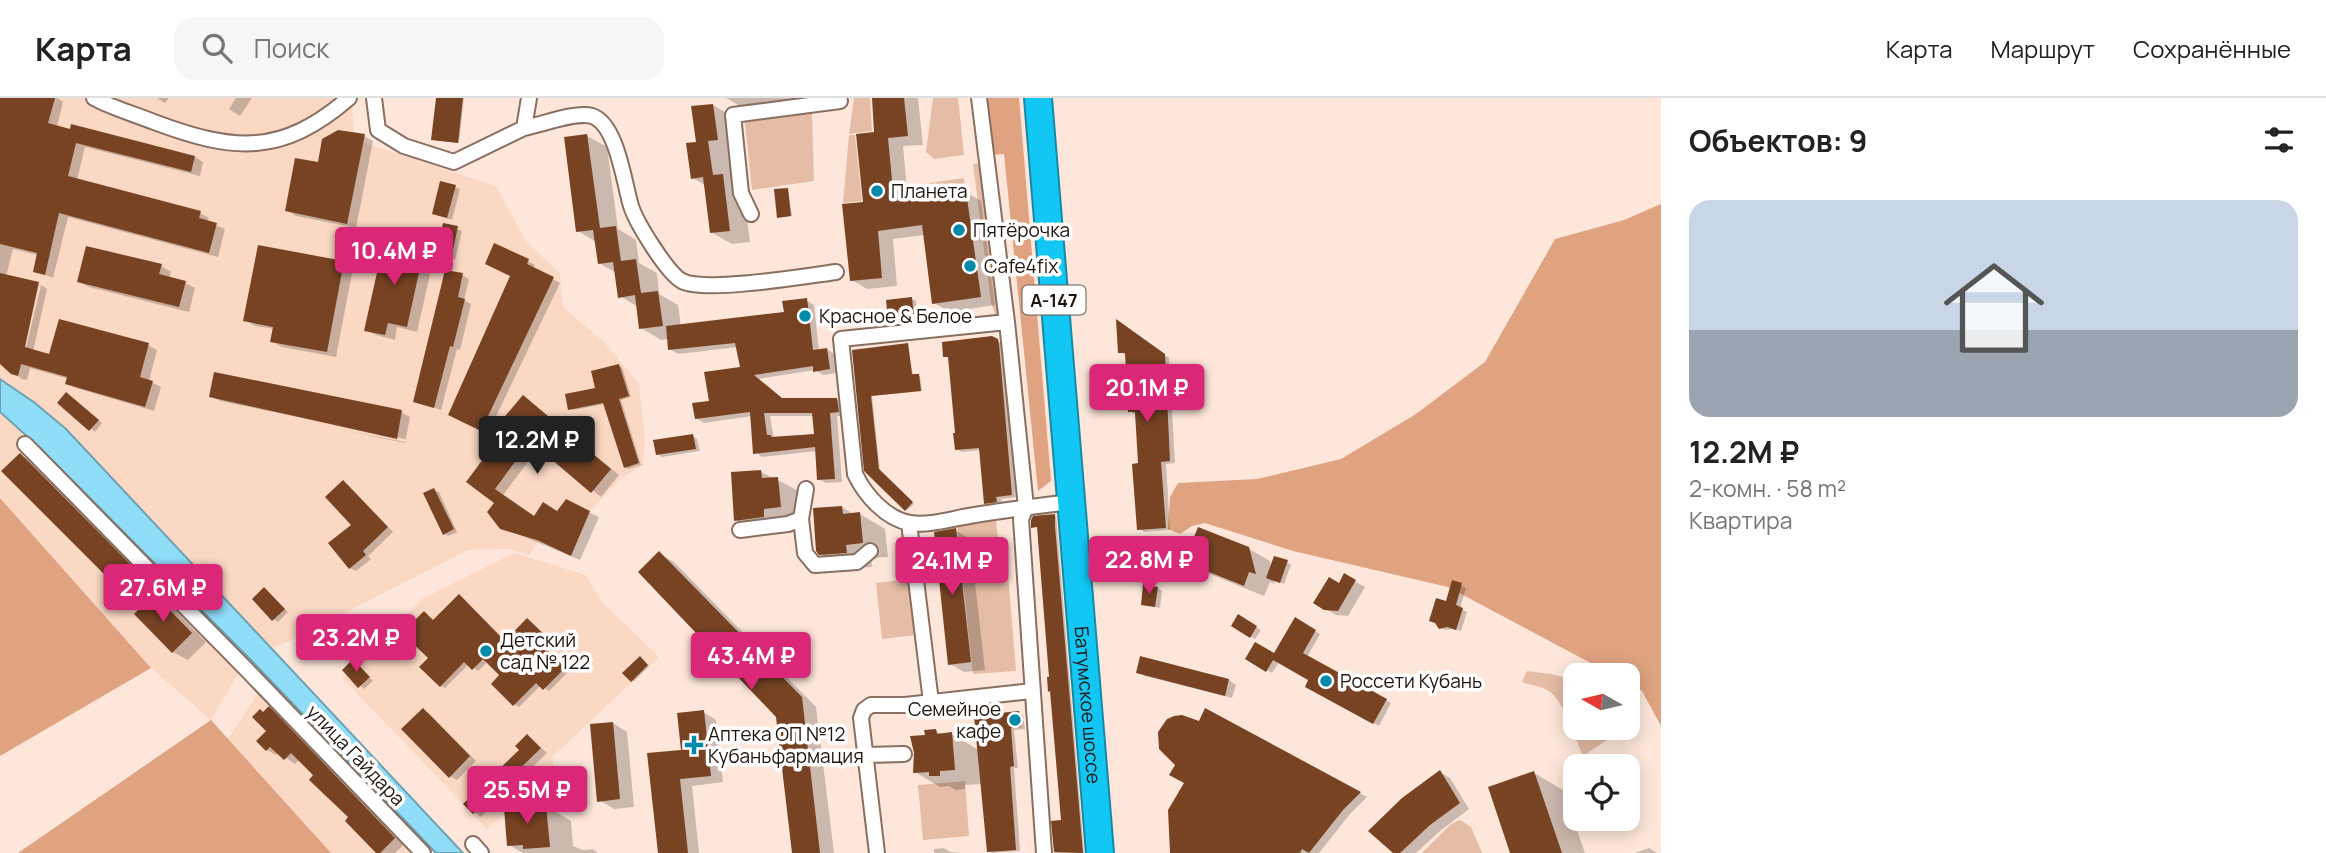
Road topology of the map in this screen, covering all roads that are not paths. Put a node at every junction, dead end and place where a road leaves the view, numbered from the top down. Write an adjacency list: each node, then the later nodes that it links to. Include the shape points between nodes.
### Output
1 (93, 98): 2 (street, via 207,139 267,143 312,127)
2 (349, 98)
3 (374, 98): 8 (street, via 378,130 414,150 454,162)
4 (529, 98): 8 (street)
5 (979, 98): 11 (street)
6 (1038, 98): 14 (highway, Батумское шоссе / А-147)
7 (840, 101): 9 (street, via 733,115 741,193)
8 (524, 128): 10 (street, via 592,116 608,126 632,209 664,264 682,281 708,286)
9 (751, 214)
10 (836, 272)
11 (1007, 322): 15 (street); 17 (street, via 841,339 855,474 880,509)
12 (25, 444): 24 (street, улица Гайдара)
13 (806, 489): 16 (street)
14 (1071, 502): 15 (street); 27 (highway, Батумское шоссе / А-147)
15 (1026, 507): 17 (street); 20 (street, via 1021,519)
16 (801, 519): 18 (street); 19 (street, via 805,553 815,565 857,562)
17 (909, 523): 21 (street)
18 (740, 530)
19 (870, 551)
20 (1032, 691): 21 (street); 26 (street)
21 (931, 702): 23 (street, via 871,705 864,710)
22 (904, 754): 23 (street)
23 (866, 755): 25 (street)
24 (423, 853)
25 (877, 853)
26 (1044, 853)
27 (1100, 853)

